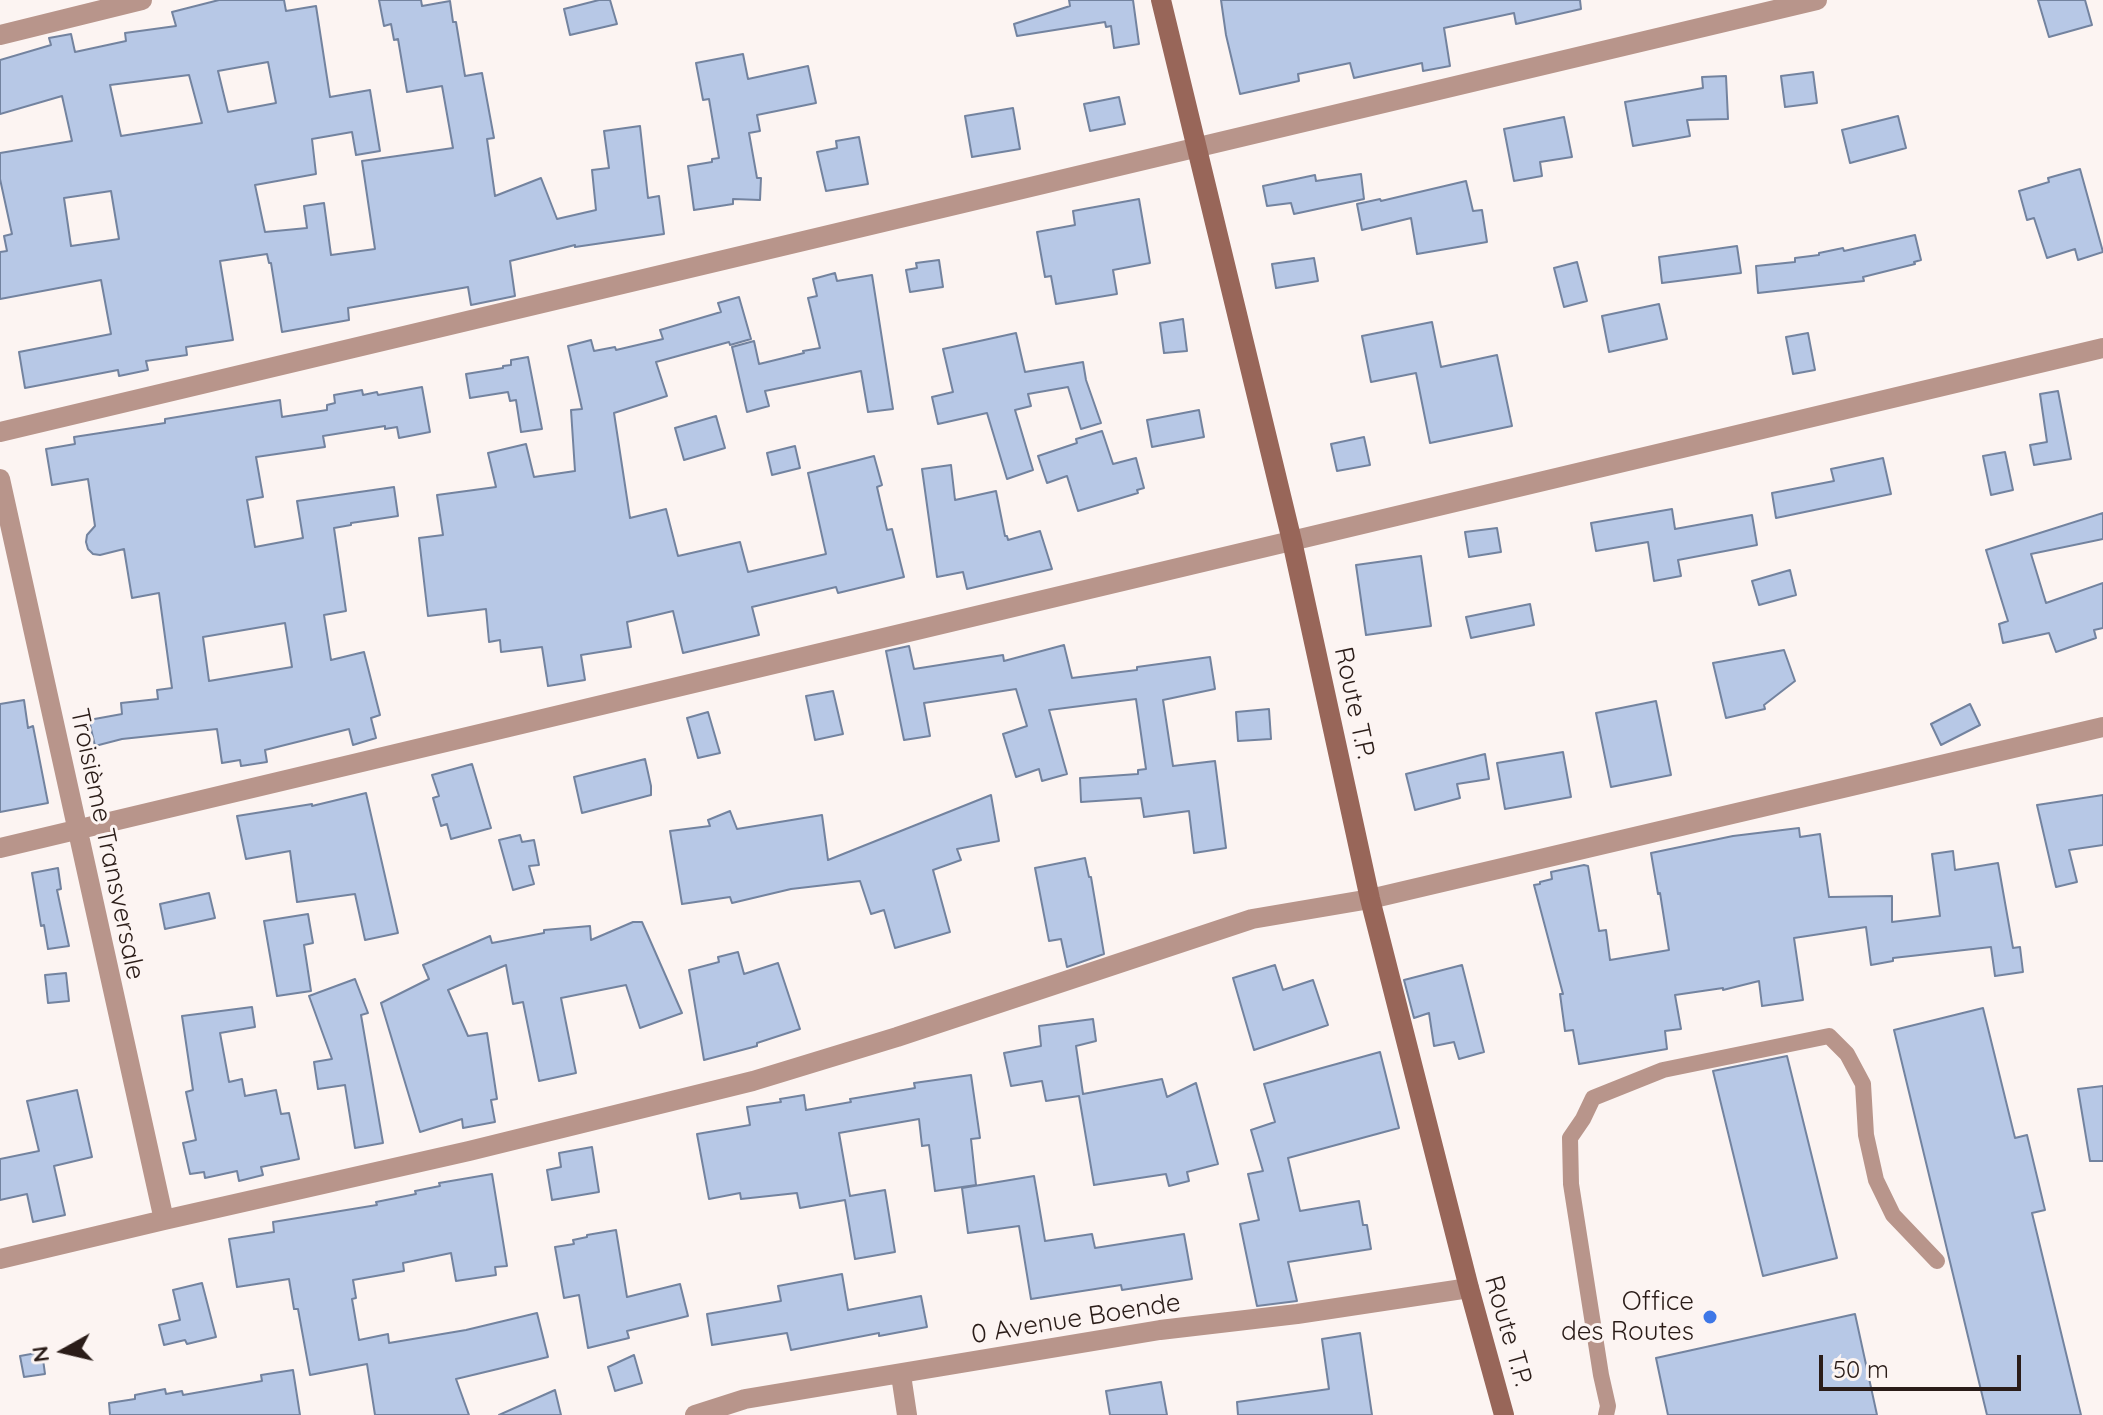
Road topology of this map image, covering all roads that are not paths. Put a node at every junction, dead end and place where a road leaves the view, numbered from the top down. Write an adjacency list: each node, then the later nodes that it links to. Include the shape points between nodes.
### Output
1 (142, 0): 4 (street)
2 (1161, 0): 5 (street, Route T.P.)
3 (1817, 0): 5 (street)
4 (0, 35)
5 (1196, 148): 7 (street); 9 (street, Route T.P.)
6 (2103, 348): 9 (street)
7 (0, 432)
8 (0, 479): 11 (street, Troisième Transversale)
9 (1292, 541): 11 (street); 13 (street, Route T.P.)
10 (2103, 727): 13 (street)
11 (77, 829): 12 (street); 14 (street, Troisième Transversale)
12 (0, 848)
13 (1370, 899): 14 (street, via 1252,919 753,1081); 17 (street, Route T.P.)
14 (164, 1220): 15 (street)
15 (0, 1259)
16 (1937, 1261): 22 (lane, via 1893,1215 1881,1191 1866,1135 1863,1084 1847,1054 1829,1036 1663,1070 1593,1098 1570,1138 1571,1184)
17 (1469, 1288): 18 (street, 0 Avenue Boende, via 1160,1330); 21 (street, Route T.P.)
18 (901, 1375): 19 (street, 0 Avenue Boende, via 745,1399); 20 (street)
19 (695, 1415)
20 (907, 1415)
21 (1504, 1415)
22 (1606, 1415)

